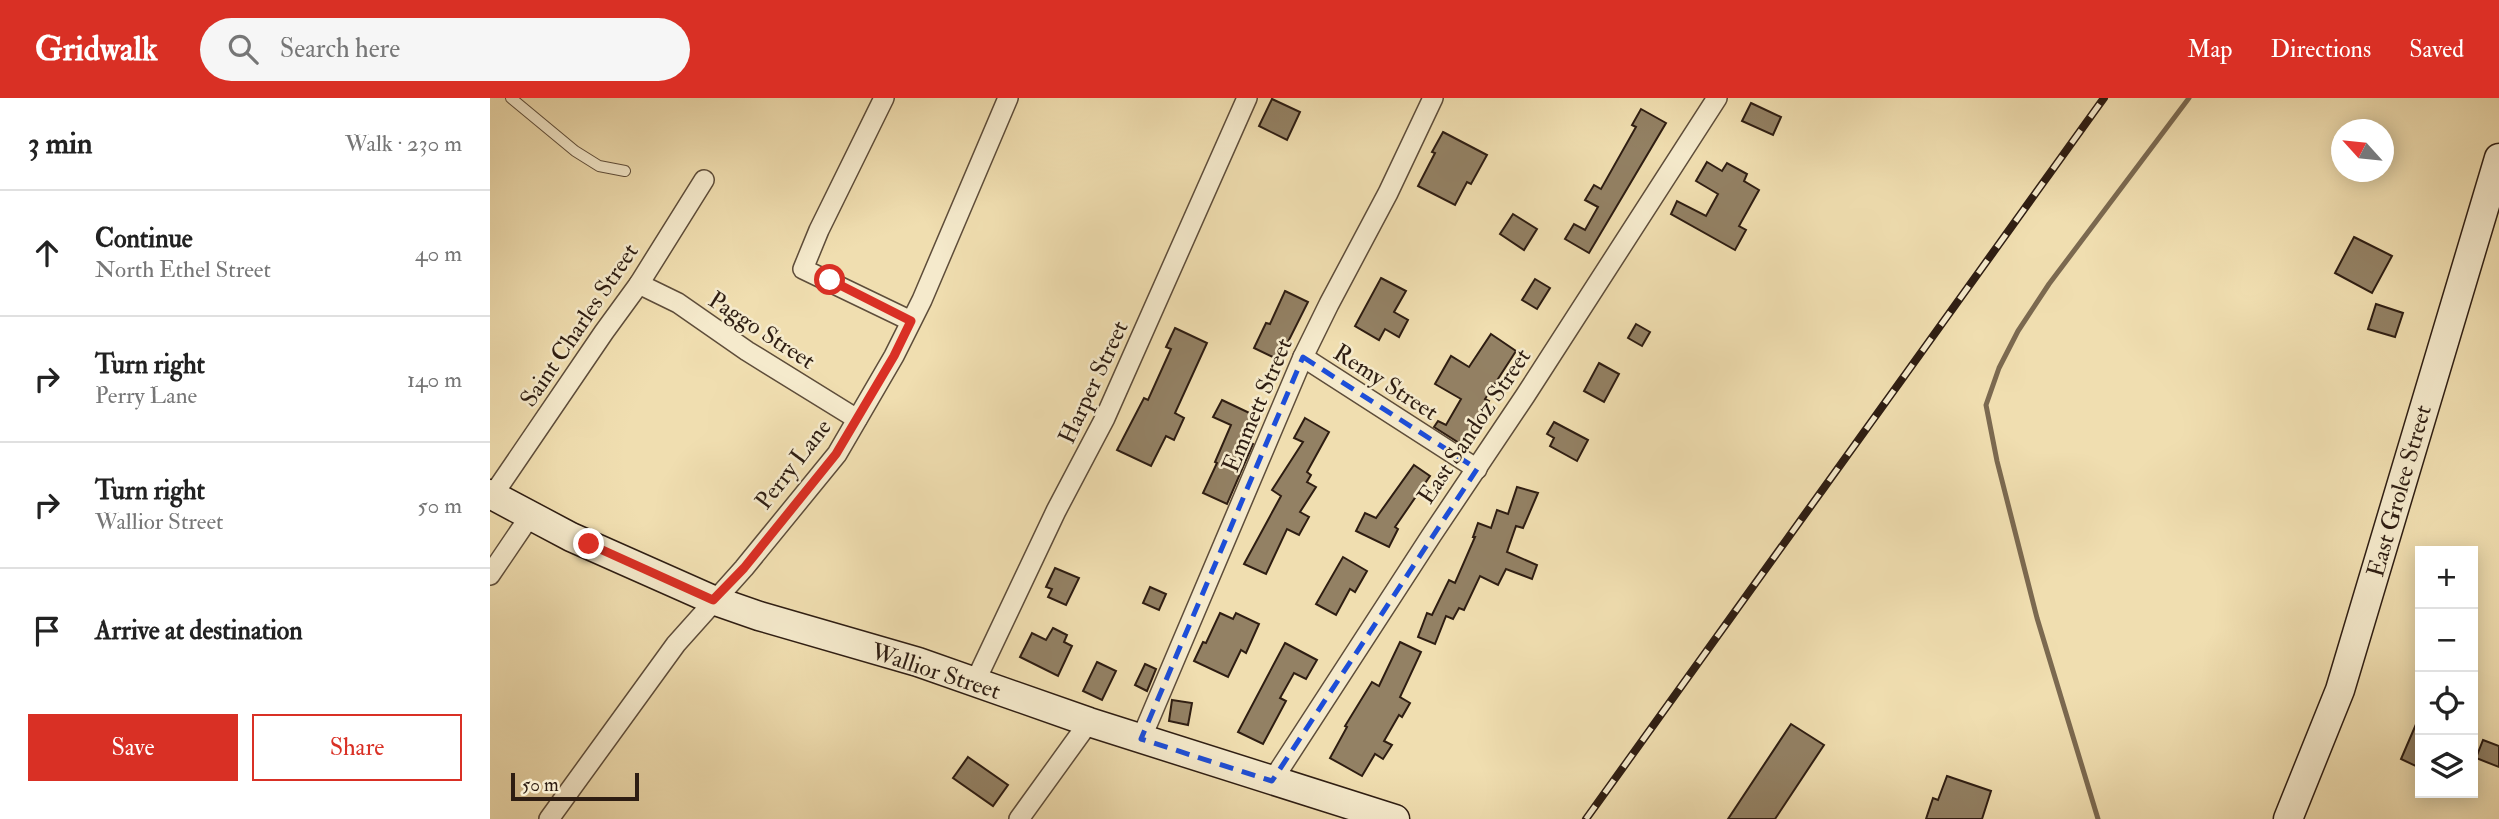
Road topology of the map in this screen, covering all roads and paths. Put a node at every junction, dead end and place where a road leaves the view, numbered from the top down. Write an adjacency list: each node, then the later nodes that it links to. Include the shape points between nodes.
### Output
1 (511, 98): 8 (lane, via 583,156 599,166)
2 (884, 98): 11 (street, via 803,269)
3 (1008, 98): 11 (street, Perry Lane)
4 (1247, 98): 19 (street, Harper Street, via 1105,418)
5 (1433, 98): 12 (street, Emmett Street)
6 (1717, 98): 14 (street, East Sandoz Street)
7 (2499, 158): 26 (street, East Grolee Street, via 2340,690)
8 (625, 171)
9 (704, 180): 10 (street, Saint Charles Street)
10 (639, 284): 13 (street, Paggo Street, via 678,303); 15 (street, Saint Charles Street)
11 (911, 321): 13 (street, Perry Lane)
12 (1303, 357): 14 (street, Remy Street); 21 (street, Emmett Street)
13 (858, 419): 18 (street, Perry Lane, via 836,454)
14 (1477, 469): 22 (street, East Sandoz Street)
15 (491, 495): 16 (street, Wallior Street)
16 (530, 516): 17 (street); 18 (street, Wallior Street)
17 (490, 575)
18 (713, 600): 19 (street, Wallior Street); 23 (street, Perry Lane)
19 (975, 682): 20 (street, Wallior Street)
20 (1088, 722): 21 (street, Wallior Street); 24 (street)
21 (1141, 739): 22 (street, Wallior Street)
22 (1272, 781): 25 (street, Wallior Street)
23 (549, 819)
24 (1019, 819)
25 (1395, 819)
26 (2288, 819)

